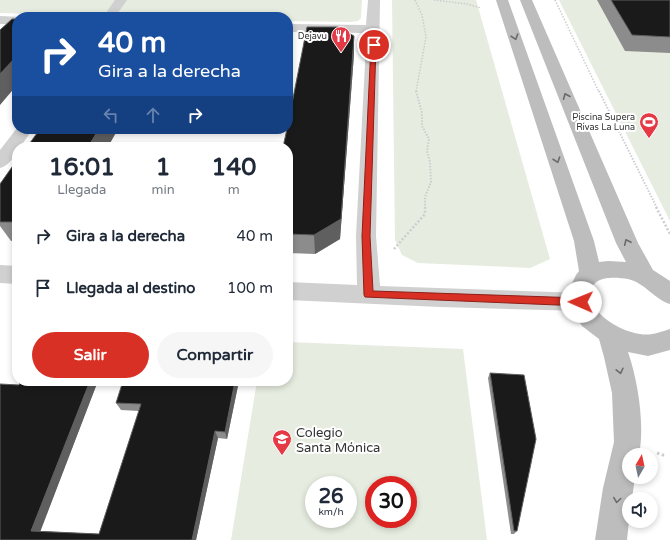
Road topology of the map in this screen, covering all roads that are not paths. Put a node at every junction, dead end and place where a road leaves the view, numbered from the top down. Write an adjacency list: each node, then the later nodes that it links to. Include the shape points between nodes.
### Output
1 (121, 0): 5 (street)
2 (374, 0): 9 (street)
3 (502, 0): 15 (street, one-way to 15, via 584,241)
4 (526, 0): 17 (street, one-way to 4, via 627,243)
5 (113, 12)
6 (0, 20): 7 (street)
7 (12, 20)
8 (293, 28): 9 (street)
9 (372, 29): 19 (street, via 374,45 366,236)
10 (21, 134): 11 (street)
11 (15, 142)
12 (12, 146): 13 (street)
13 (0, 162)
14 (0, 274): 16 (street)
15 (591, 274): 17 (street, via 616,269); 21 (street, via 583,281 580,291)
16 (12, 275)
17 (646, 277): 20 (street)
18 (293, 291): 19 (street)
19 (369, 295): 21 (street)
20 (670, 295)
21 (581, 302): 22 (street, via 596,325)
22 (609, 334): 23 (street, via 642,345); 24 (street, one-way to 24, via 625,393 628,442)
23 (670, 340)
24 (611, 540)

